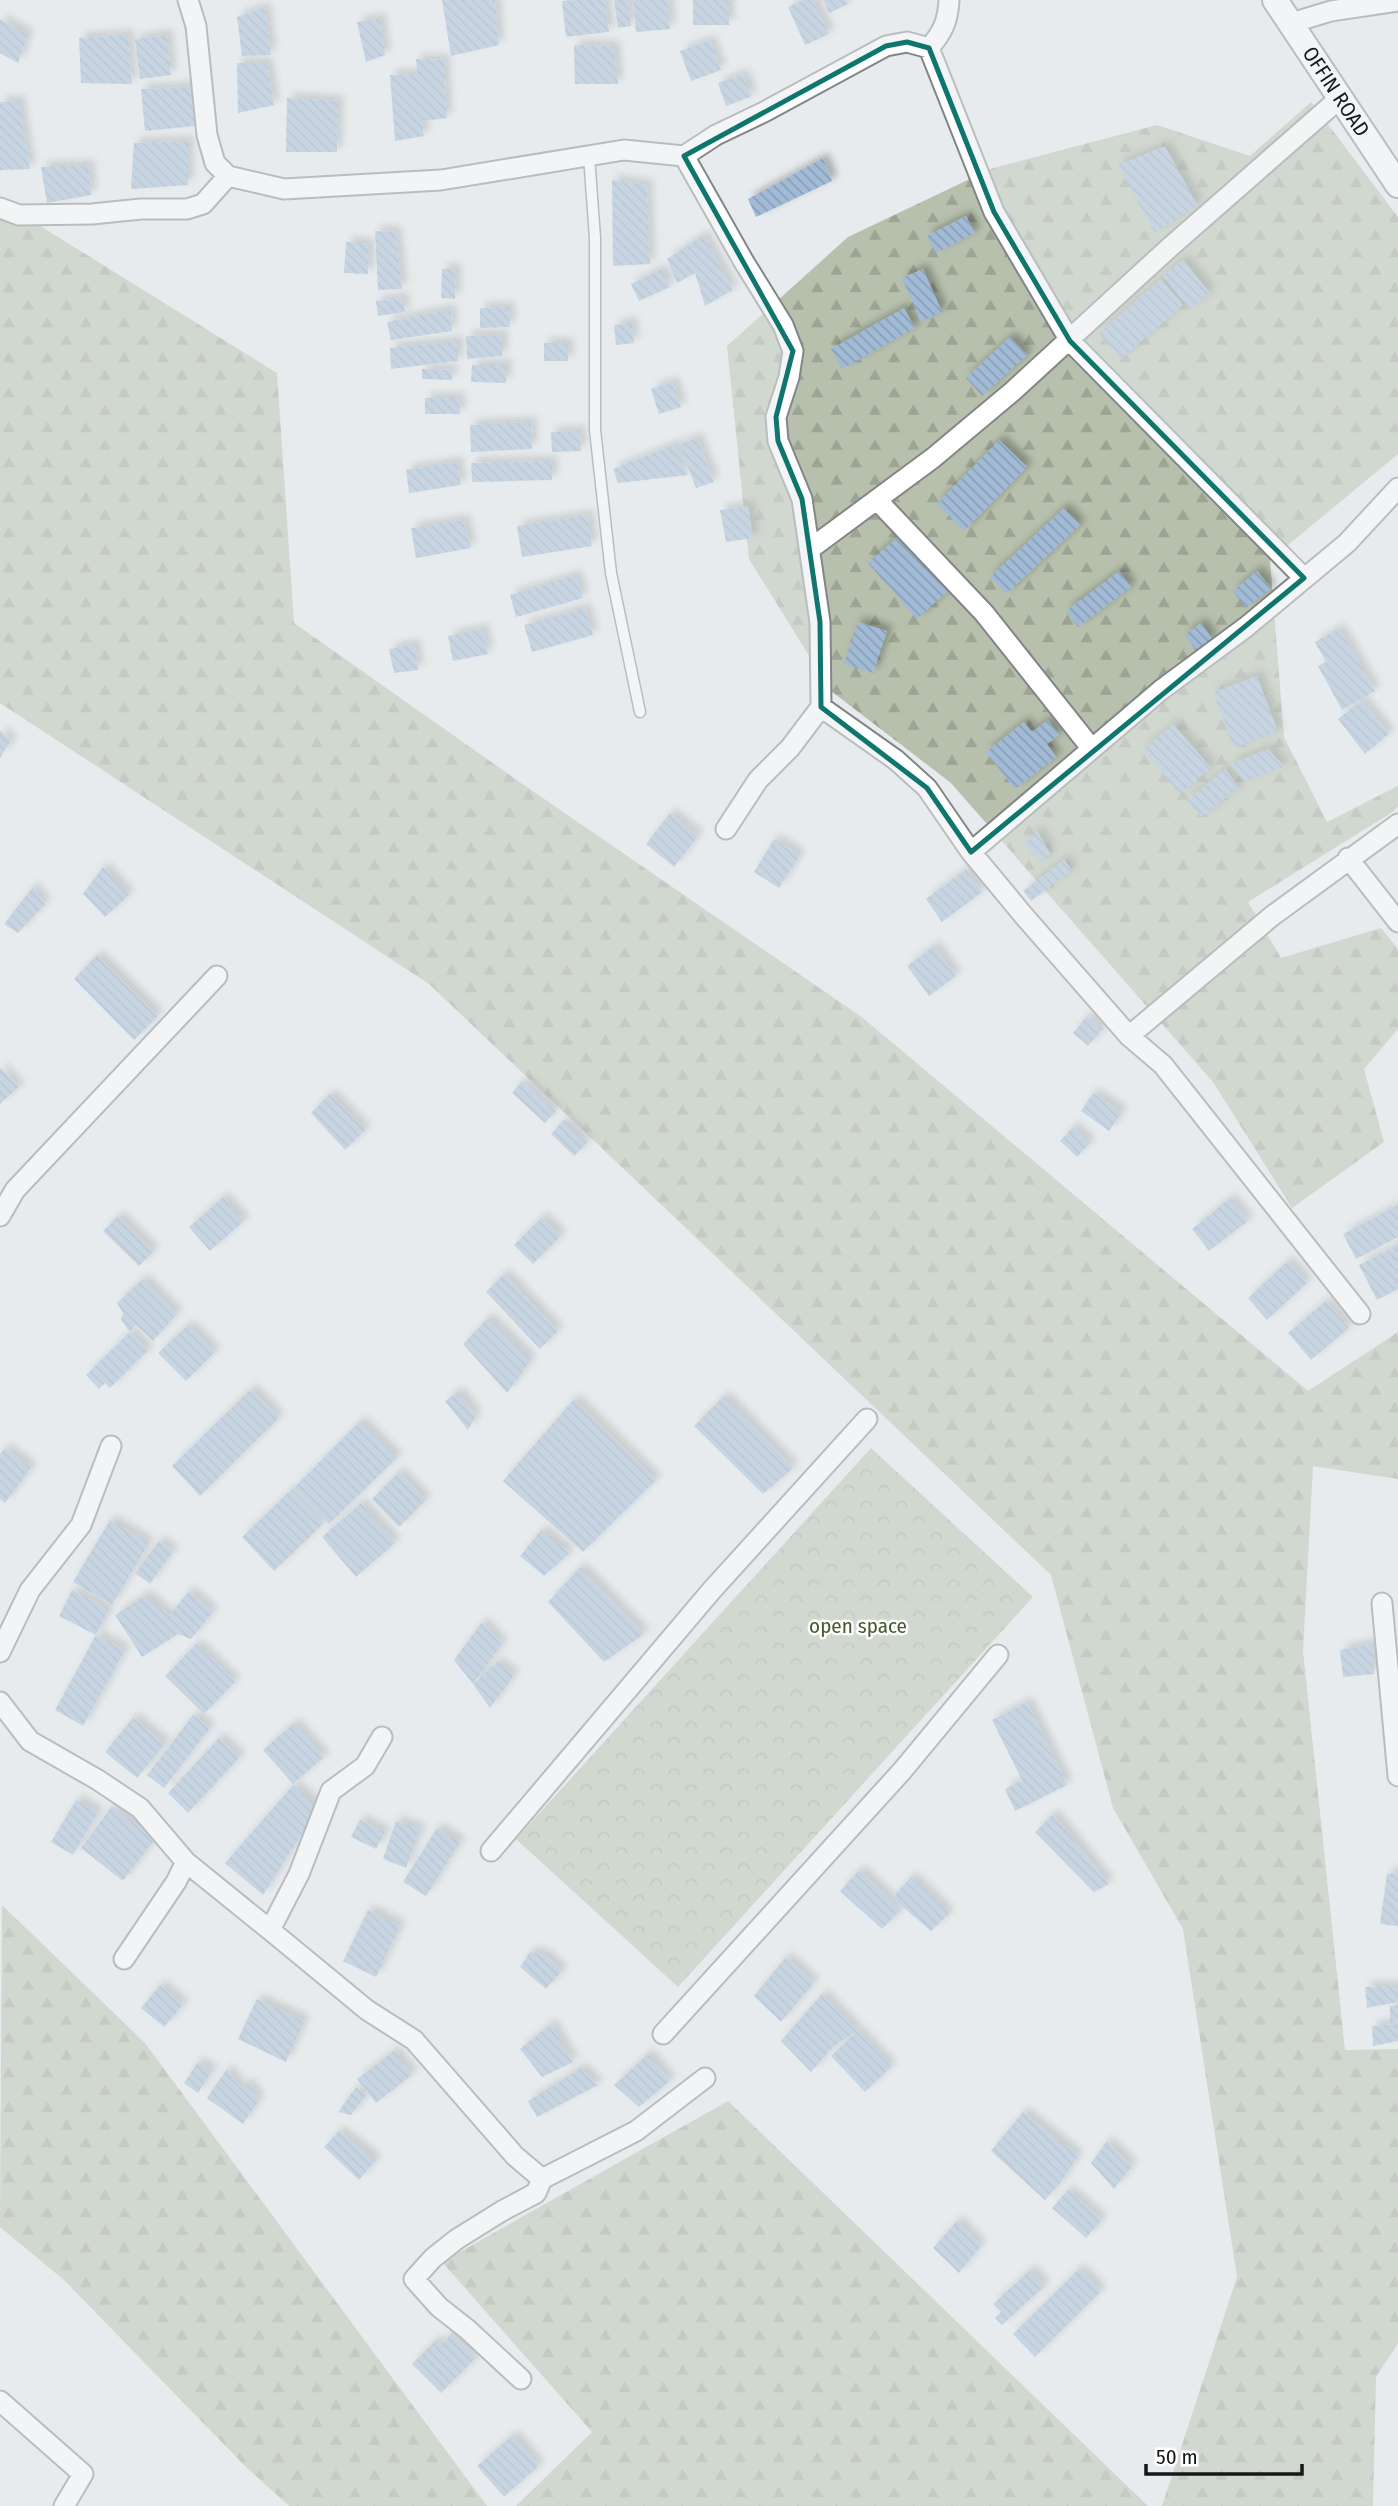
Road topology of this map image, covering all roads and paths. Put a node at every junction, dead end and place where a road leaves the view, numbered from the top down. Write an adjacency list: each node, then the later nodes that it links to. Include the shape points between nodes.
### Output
1 (188, 0): 10 (street, via 196,26 206,135 215,163)
2 (949, 0): 6 (street, via 948,20)
3 (1275, 0): 5 (street, OFFIN ROAD)
4 (1398, 1): 5 (street, via 1331,11)
5 (1291, 23): 7 (street, OFFIN ROAD)
6 (929, 48): 9 (street, via 906,42 886,46); 13 (street, via 994,212)
7 (1340, 98): 11 (street, OFFIN ROAD); 13 (street)
8 (589, 156): 9 (street, via 624,150); 10 (street, via 441,180 284,189); 19 (lane, via 596,238 595,430 611,573)
9 (684, 156): 16 (street, via 783,325 793,351 776,417 778,442 802,499)
10 (228, 176): 12 (street, via 203,204 187,209 19,215)
11 (1398, 185)
12 (0, 208)
13 (1070, 341): 15 (street); 17 (street)
14 (1398, 488): 17 (street, via 1348,543)
15 (877, 500): 16 (street); 20 (street, via 984,613)
16 (810, 549): 18 (street, via 820,622)
17 (1304, 578): 20 (street)
18 (821, 707): 22 (street, via 758,780); 23 (street, via 927,788)
19 (640, 712)
20 (1092, 749): 23 (street)
21 (1398, 824): 24 (street)
22 (726, 830)
23 (971, 852): 27 (street)
24 (1348, 859): 25 (street); 27 (street)
25 (1398, 922)
26 (217, 976): 28 (street, via 15,1190)
27 (1129, 1035): 29 (street, via 1163,1065)
28 (0, 1216)
29 (1360, 1314)
30 (867, 1419): 38 (street, via 712,1590)
31 (111, 1446): 33 (street, via 81,1525 30,1590)
32 (1381, 1603): 37 (street)
33 (0, 1652)
34 (998, 1655): 42 (street, via 902,1771)
35 (0, 1702): 39 (street, via 30,1741 140,1808)
36 (382, 1737): 40 (street, via 365,1766 331,1791 299,1874)
37 (1398, 1776)
38 (491, 1851)
39 (186, 1862): 40 (street); 41 (street)
40 (270, 1930): 44 (street, via 367,2010 414,2040 515,2156)
41 (124, 1959)
42 (663, 2034)
43 (705, 2078): 44 (street, via 636,2131)
44 (542, 2179): 45 (street, via 536,2193 457,2239 414,2279)
45 (521, 2379)
46 (0, 2400): 47 (street, via 83,2474)
47 (64, 2506)

